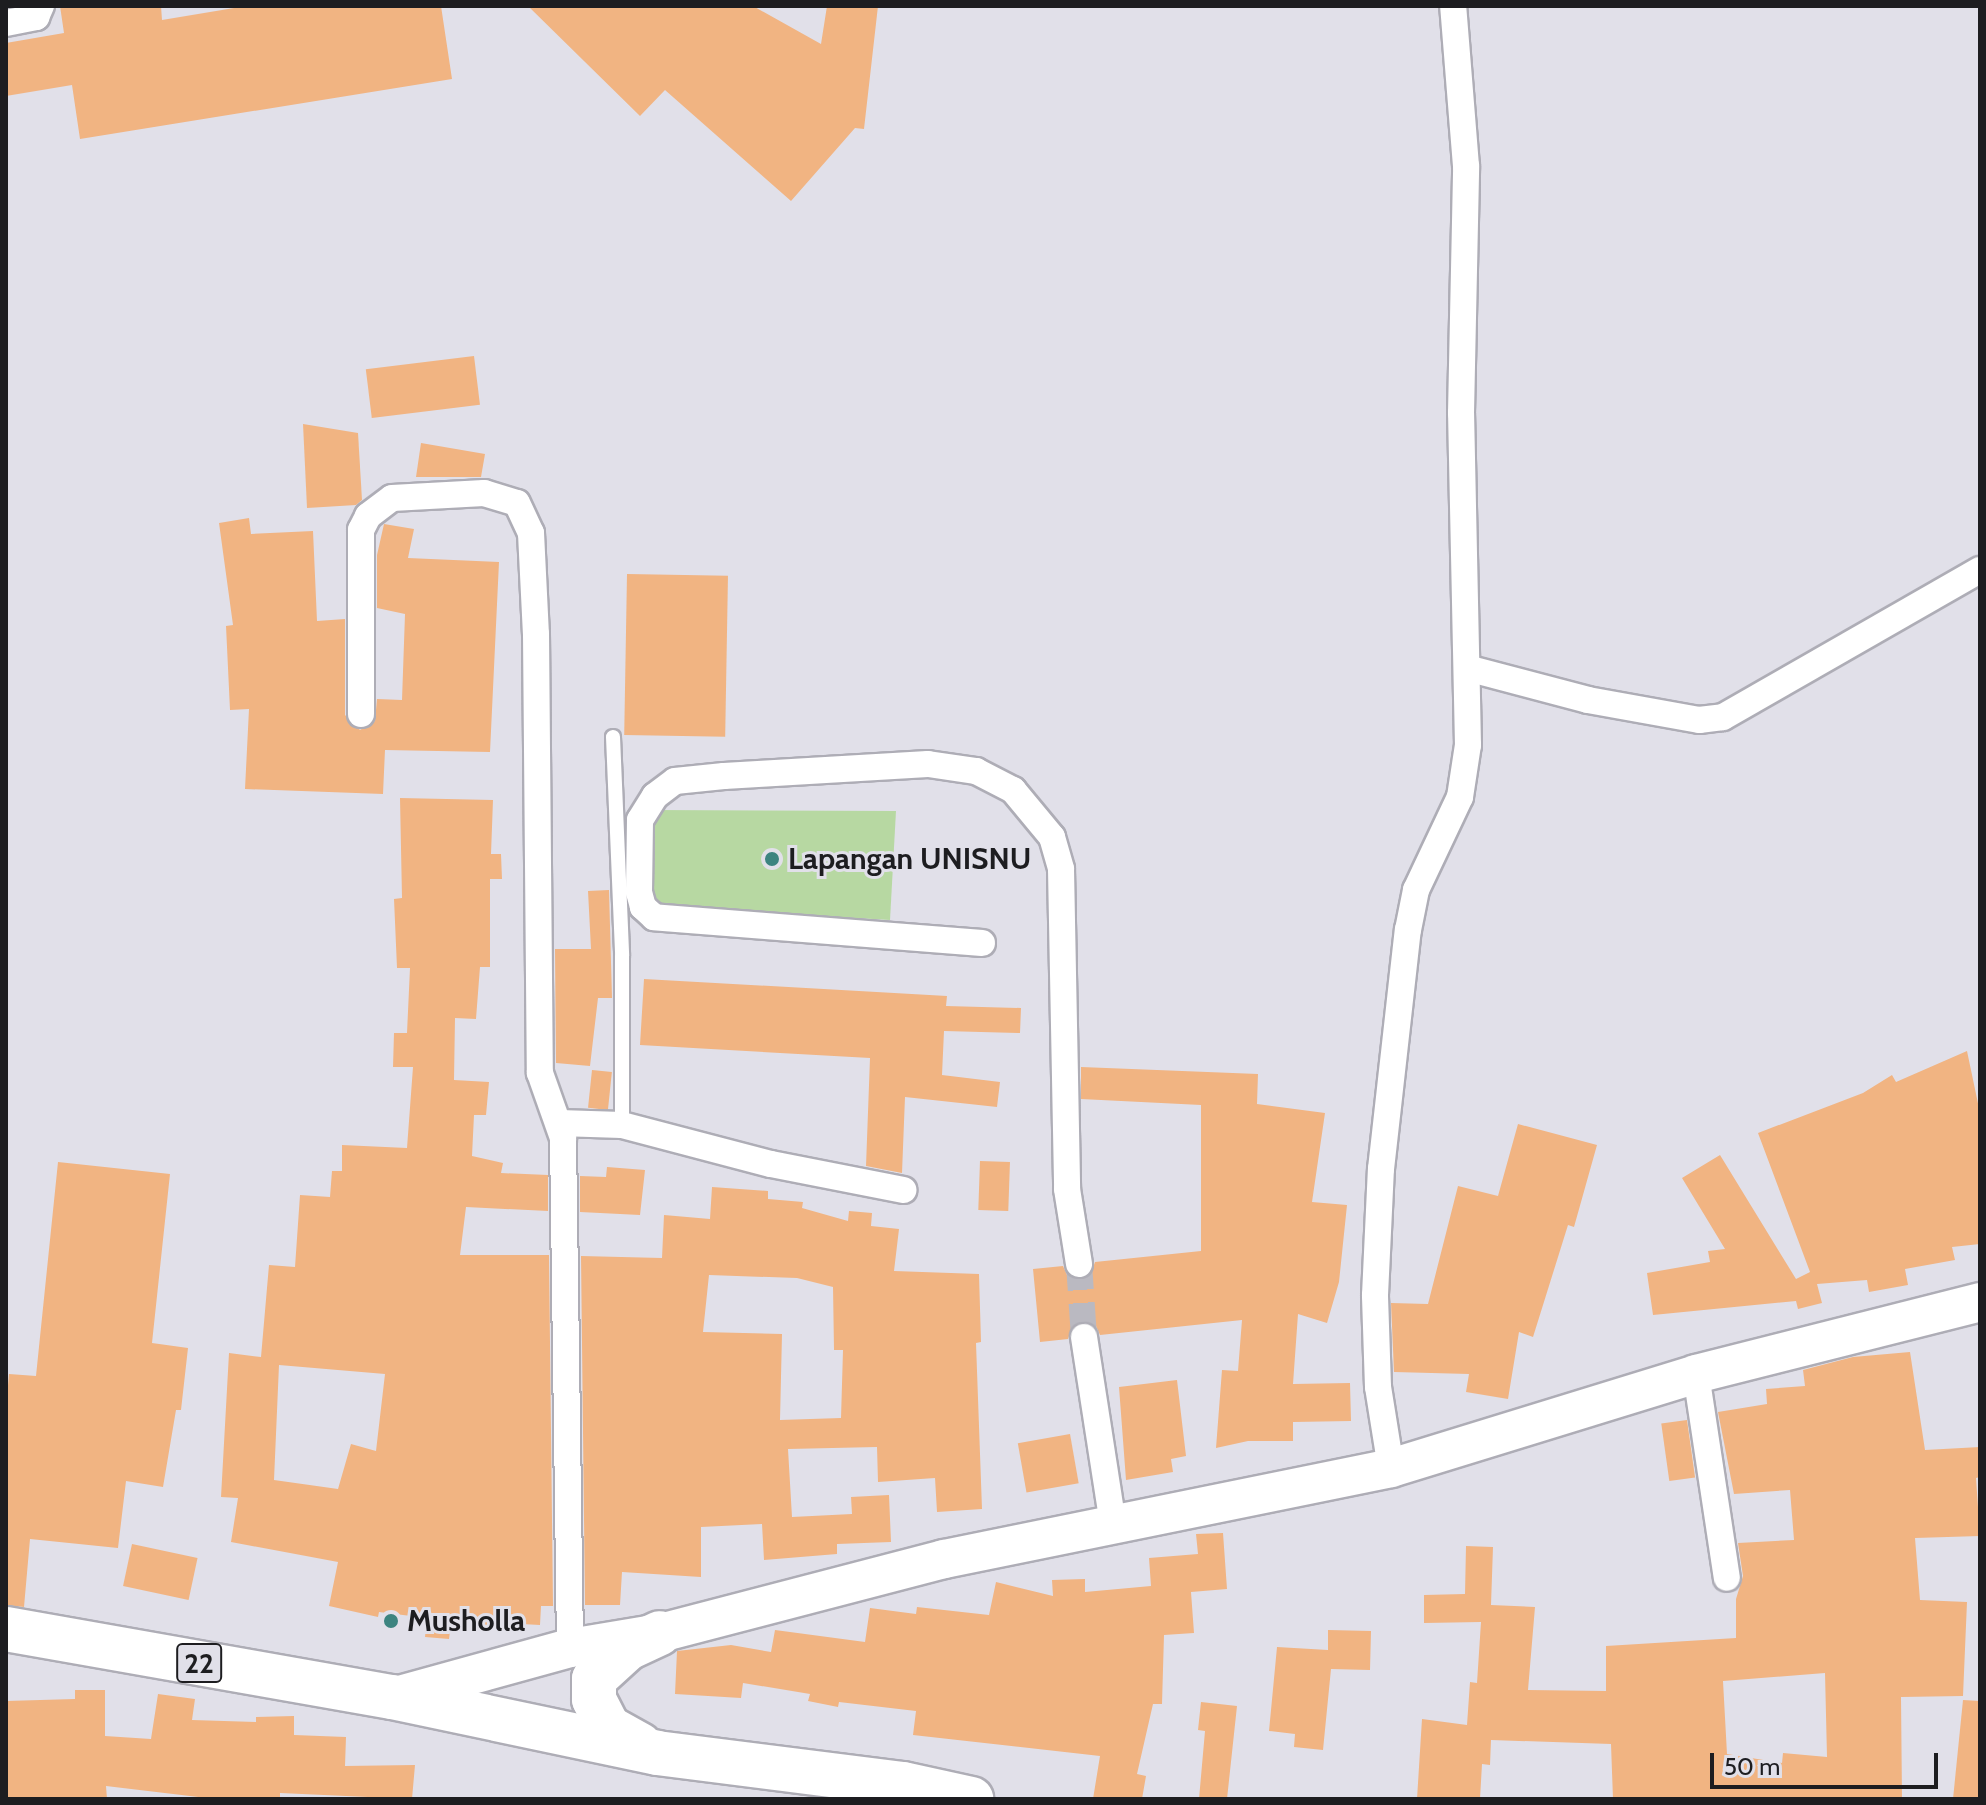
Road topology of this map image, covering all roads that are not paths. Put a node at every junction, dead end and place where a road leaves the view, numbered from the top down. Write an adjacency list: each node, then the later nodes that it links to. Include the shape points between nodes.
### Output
1 (41, 6): 3 (street, via 36,17)
2 (1453, 6): 5 (street, via 1466,166 1461,413)
3 (6, 23)
4 (1980, 570): 5 (street, via 1723,717 1699,720 1588,700)
5 (1467, 668): 16 (street, via 1468,745 1460,797 1416,890 1381,1169 1377,1372)
6 (361, 714): 9 (street, via 361,530 368,516 392,498 484,493 517,503 531,533 536,634 540,1073)
7 (613, 737): 10 (lane)
8 (982, 943): 12 (street, via 654,917 643,907 639,892 640,820 655,796 675,781 724,776 928,764 976,771 1013,790 1052,837 1061,869 1067,1189)
9 (559, 1123): 10 (street); 21 (street)
10 (622, 1125): 11 (street, via 771,1164)
11 (903, 1190)
12 (1079, 1264)
13 (1980, 1302): 15 (main road)
14 (1084, 1337): 17 (street)
15 (1696, 1374): 16 (main road); 18 (street)
16 (1391, 1468): 17 (main road)
17 (1113, 1524): 20 (main road, via 944,1559)
18 (1727, 1578)
19 (6, 1629): 22 (highway, 22)
20 (660, 1633): 21 (main road); 23 (highway, via 628,1648 594,1679 594,1699 608,1727)
21 (570, 1648): 22 (main road)
22 (392, 1697): 23 (highway, 22)
23 (657, 1753): 24 (highway, 22)
24 (945, 1796)

